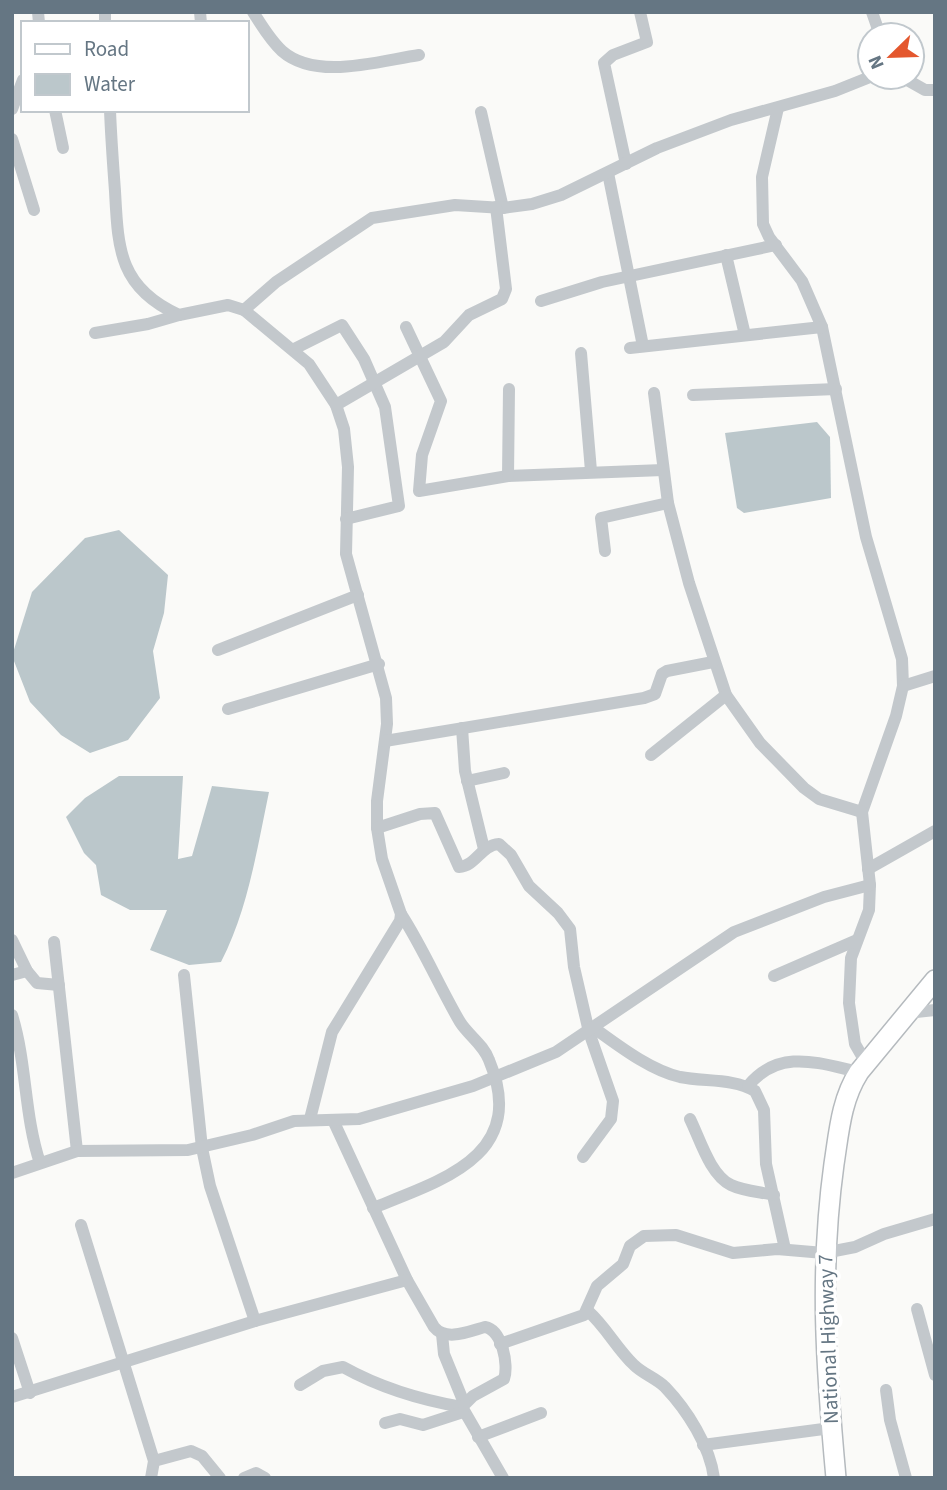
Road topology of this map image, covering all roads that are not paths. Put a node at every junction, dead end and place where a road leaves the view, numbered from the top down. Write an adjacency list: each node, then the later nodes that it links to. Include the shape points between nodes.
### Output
1 (253, 12): 3 (street, via 283,52 310,65 327,67)
2 (640, 12): 13 (street, via 647,42 604,63)
3 (419, 55)
4 (856, 82): 6 (street)
5 (21, 85): 7 (street)
6 (778, 108): 13 (street, via 732,120); 17 (street, via 760,201 763,225)
7 (12, 109)
8 (481, 111): 15 (street)
9 (55, 112): 12 (street)
10 (110, 112): 22 (street, via 118,245 127,269 146,294)
11 (12, 139): 16 (street)
12 (63, 148)
13 (626, 164): 14 (street)
14 (608, 173): 15 (street, via 561,195); 19 (street)
15 (500, 208): 21 (street, via 455,205 372,218 276,282); 29 (street, via 505,295 469,314 444,341)
16 (34, 210)
17 (776, 245): 18 (street); 24 (street, via 802,281)
18 (726, 255): 19 (street); 26 (street)
19 (629, 277): 20 (street); 26 (street, via 637,347)
20 (541, 301)
21 (244, 310): 22 (street, via 228,305); 27 (street)
22 (179, 315): 25 (street)
23 (406, 327): 29 (street)
24 (822, 327): 26 (street); 32 (street)
25 (95, 333)
26 (745, 335)
27 (294, 349): 30 (street, via 342,325); 35 (street, via 325,384)
28 (581, 353): 37 (street)
29 (419, 356): 30 (street); 38 (street, via 441,401 422,455 419,491)
30 (375, 380): 35 (street); 40 (street, via 385,407 399,506)
31 (509, 389): 38 (street)
32 (836, 389): 34 (street); 47 (street, via 866,537 902,659)
33 (654, 393): 36 (street)
34 (693, 395)
35 (336, 405): 40 (street, via 348,467)
36 (663, 470): 37 (street); 39 (street)
37 (591, 471): 38 (street)
38 (508, 476)
39 (668, 503): 41 (street, via 601,518); 44 (street)
40 (346, 519): 42 (street, via 346,554)
41 (605, 551)
42 (358, 595): 43 (street); 45 (street)
43 (218, 650)
44 (713, 662): 48 (street); 50 (street, via 667,671 655,694 644,698)
45 (379, 664): 49 (street); 51 (street, via 386,698)
46 (935, 676): 47 (street)
47 (903, 686): 55 (street)
48 (726, 695): 52 (street); 55 (street, via 760,743 804,788 820,799)
49 (228, 709)
50 (462, 728): 51 (street); 54 (street)
51 (385, 741): 56 (street)
52 (652, 755)
53 (504, 774): 54 (street)
54 (467, 781): 58 (street)
55 (862, 812): 59 (street)
56 (377, 828): 58 (street, via 435,813 459,867 470,864); 61 (street, via 382,859)
57 (935, 831): 59 (street)
58 (484, 849): 74 (street, via 493,844 505,847 529,886 566,922)
59 (868, 869): 60 (street)
60 (870, 885): 63 (street, via 869,910); 74 (street, via 734,932)
61 (401, 914): 76 (street, via 460,1021 482,1047); 78 (street, via 332,1032)
62 (12, 940): 65 (street)
63 (856, 940): 68 (street); 75 (street, via 849,978 850,1018)
64 (54, 942): 70 (street)
65 (27, 971): 66 (street); 70 (street, via 37,983)
66 (12, 975)
67 (184, 975): 81 (street)
68 (775, 975)
69 (935, 979): 72 (main road, National Highway 7)
70 (59, 985): 82 (street)
71 (935, 1010): 72 (street)
72 (906, 1014): 75 (main road, National Highway 7)
73 (12, 1015): 84 (street, via 20,1042 28,1122)
74 (592, 1030): 76 (street, via 556,1052); 77 (street, via 676,1076); 83 (street, via 613,1111)
75 (862, 1068): 77 (street, via 797,1059 764,1070); 91 (main road, National Highway 7, via 850,1086 839,1126)
76 (495, 1077): 80 (street, via 385,1112); 87 (street, via 496,1127 484,1151 453,1175)
77 (748, 1086): 86 (street, via 764,1110 765,1150)
78 (310, 1119): 80 (street); 81 (street)
79 (690, 1119): 86 (street, via 725,1182)
80 (333, 1121): 87 (street)
81 (202, 1148): 82 (street); 95 (street)
82 (77, 1151): 84 (street)
83 (583, 1157)
84 (40, 1163): 85 (street)
85 (12, 1172)
86 (775, 1195): 90 (street)
87 (373, 1208): 92 (street)
88 (935, 1219): 91 (street, via 855,1247)
89 (81, 1224): 99 (street)
90 (785, 1249): 91 (street); 94 (street, via 733,1253 676,1236 644,1236 630,1246 623,1264 597,1286)
91 (824, 1252): 108 (main road, National Highway 7, via 824,1355)
92 (407, 1280): 95 (street); 96 (street)
93 (917, 1309): 100 (street)
94 (588, 1311): 98 (street, via 561,1325); 110 (street, via 635,1367 664,1387)
95 (255, 1321): 99 (street)
96 (442, 1334): 98 (street, via 491,1328); 105 (street, via 444,1354)
97 (12, 1338): 103 (street)
98 (500, 1344): 105 (street, via 507,1368 504,1379)
99 (124, 1363): 103 (street); 111 (street)
100 (935, 1375)
101 (300, 1385): 105 (street, via 323,1371 342,1367 373,1383)
102 (886, 1390): 119 (street)
103 (30, 1393): 104 (street)
104 (12, 1397)
105 (463, 1408): 107 (street, via 423,1425 400,1419); 109 (street)
106 (541, 1413): 109 (street)
107 (385, 1423)
108 (831, 1428): 110 (street); 118 (main road, National Highway 7)
109 (478, 1437): 116 (street)
110 (703, 1445): 117 (street)
111 (154, 1461): 112 (street); 113 (street, via 191,1451 202,1456)
112 (151, 1478)
113 (220, 1478)
114 (244, 1478): 115 (street, via 256,1473)
115 (265, 1478)
116 (503, 1478)
117 (714, 1478)
118 (836, 1478)
119 (906, 1478)

